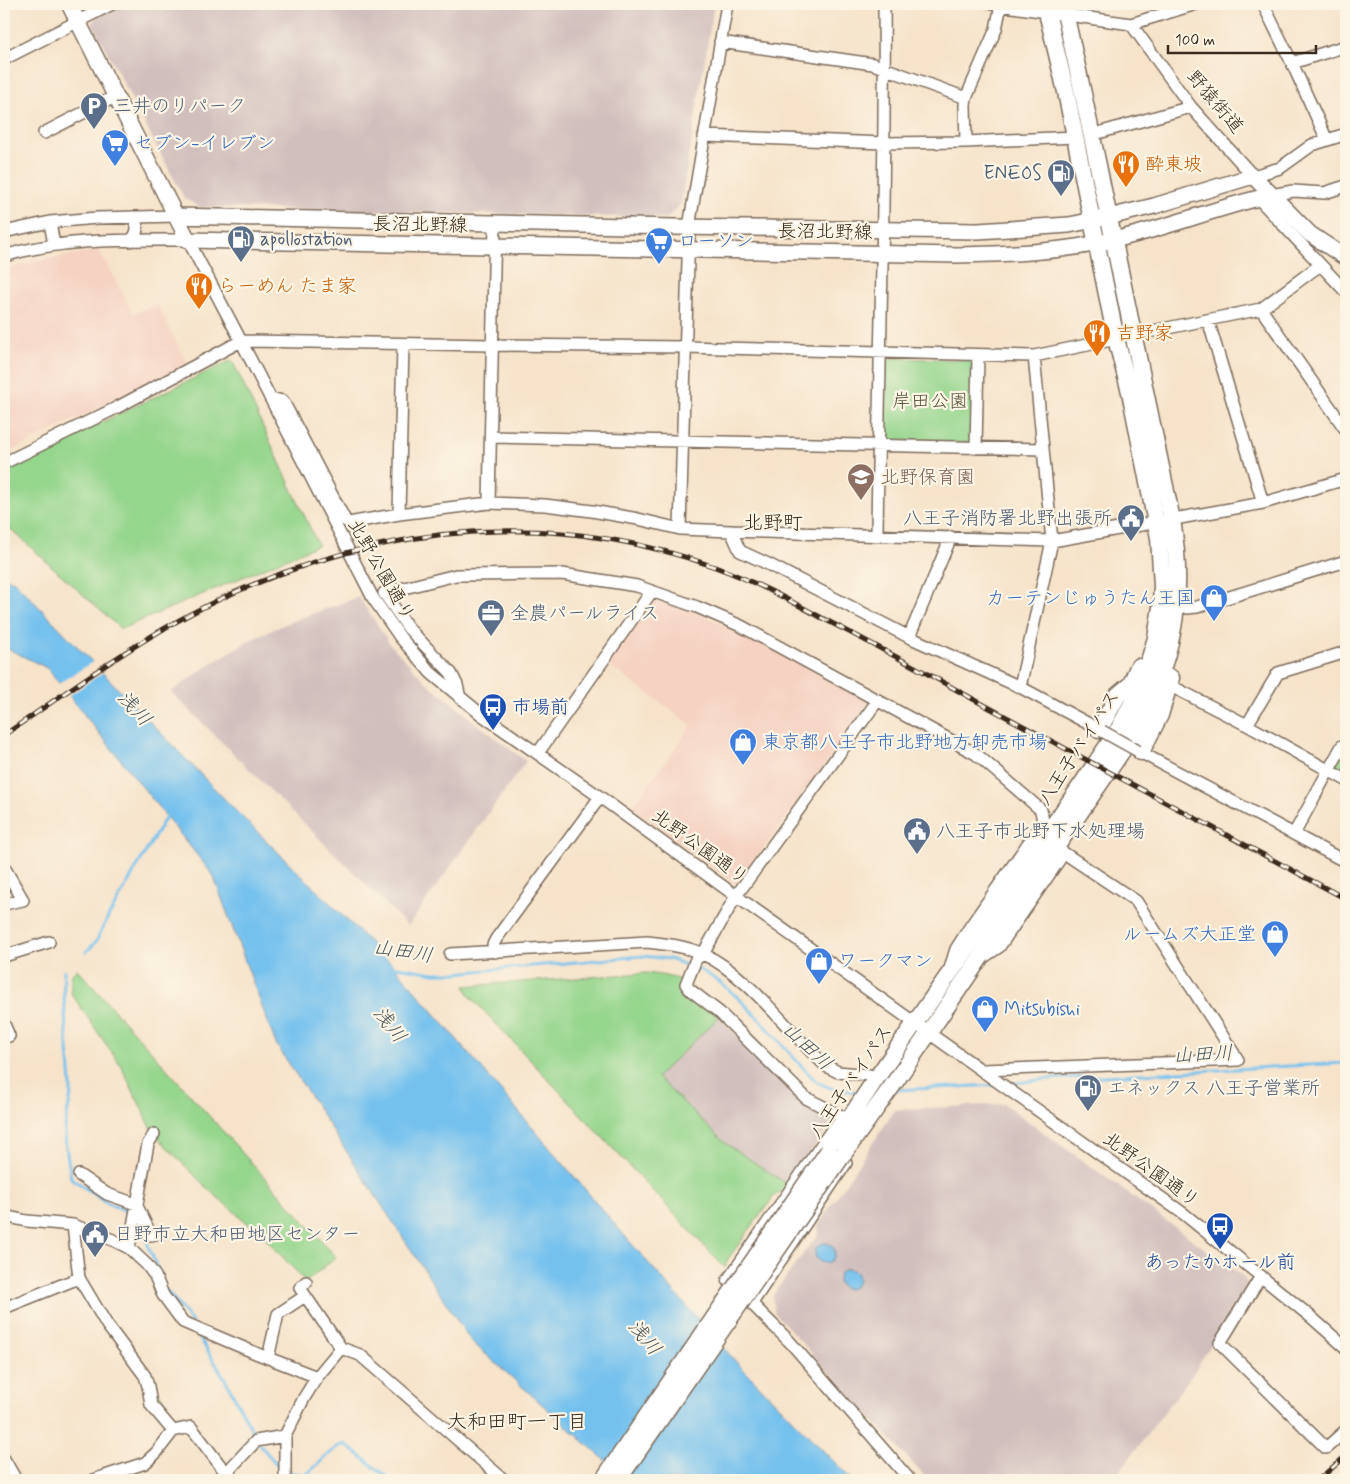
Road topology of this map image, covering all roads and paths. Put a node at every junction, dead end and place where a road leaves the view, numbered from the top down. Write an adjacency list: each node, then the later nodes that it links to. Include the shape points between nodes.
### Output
1 (69, 4): 11 (main road)
2 (112, 4): 11 (street)
3 (727, 4): 13 (street)
4 (884, 4): 17 (street)
5 (996, 4): 8 (street); 19 (street, via 996,29)
6 (1196, 4): 10 (street)
7 (1264, 4): 16 (street)
8 (1046, 8): 9 (street); 25 (highway, 八王子バイパス)
9 (1064, 9): 12 (street); 23 (highway, 八王子バイパス)
10 (1161, 9): 12 (street)
11 (77, 21): 15 (street); 18 (main road)
12 (1130, 24): 20 (street, 野猿街道)
13 (720, 42): 17 (street); 24 (street)
14 (1346, 46): 16 (street)
15 (4, 59)
16 (1292, 63): 26 (street)
17 (885, 68): 19 (street); 28 (street)
18 (116, 96): 21 (street); 32 (main road)
19 (966, 98): 27 (street)
20 (1191, 107): 23 (street); 29 (street, 野猿街道)
21 (44, 132)
22 (1346, 134): 26 (street)
23 (1091, 135): 34 (highway, 八王子バイパス)
24 (704, 136): 28 (street); 40 (street)
25 (1075, 137): 27 (street); 36 (highway, 八王子バイパス)
26 (1327, 140): 29 (street, via 1312,145 1280,168)
27 (966, 142): 28 (street)
28 (884, 143): 41 (street)
29 (1253, 176): 31 (main road, 野猿街道); 34 (main road, 長沼北野線)
30 (1346, 186): 31 (street, via 1324,193 1293,191)
31 (1265, 197): 44 (main road, 長沼北野線); 54 (main road, 野猿街道); 55 (street)
32 (176, 216): 33 (street); 35 (main road, 長沼北野線); 43 (main road)
33 (132, 217): 37 (street); 45 (street, via 137,228)
34 (1109, 217): 36 (main road, 長沼北野線); 44 (highway, 八王子バイパス)
35 (234, 218): 38 (main road, 長沼北野線); 46 (main road, via 227,226 229,237)
36 (1092, 220): 39 (main road, 長沼北野線); 47 (highway, 八王子バイパス)
37 (50, 222): 42 (street); 48 (street)
38 (495, 223): 40 (main road, 長沼北野線); 49 (street)
39 (1050, 226): 41 (main road, 長沼北野線, via 978,231); 50 (main road, via 1059,233 1060,242)
40 (689, 227): 41 (main road, 長沼北野線); 51 (street)
41 (883, 231): 52 (street)
42 (4, 232)
43 (188, 240): 45 (street); 46 (main road, 長沼北野線); 61 (street, 北野公園通り)
44 (1113, 240): 47 (main road, 長沼北野線); 59 (highway, 八王子バイパス)
45 (130, 241): 48 (street)
46 (234, 241): 49 (main road, 長沼北野線)
47 (1096, 243): 50 (main road, 長沼北野線); 60 (highway, 八王子バイパス)
48 (54, 245): 53 (street)
49 (495, 246): 51 (main road, 長沼北野線); 63 (street)
50 (1055, 249): 52 (main road, 長沼北野線, via 975,255)
51 (688, 250): 52 (main road, 長沼北野線); 64 (street)
52 (883, 254): 65 (street)
53 (4, 256)
54 (1346, 258)
55 (1320, 265): 56 (street); 57 (street)
56 (1344, 287)
57 (1261, 309): 58 (street); 69 (street)
58 (1208, 320): 59 (street); 77 (street)
59 (1134, 335): 80 (highway, 八王子バイパス)
60 (1116, 339): 67 (street); 80 (highway, 八王子バイパス)
61 (241, 341): 62 (street); 68 (street, 北野公園通り); 75 (street)
62 (403, 344): 63 (street); 79 (street)
63 (492, 346): 64 (street); 70 (street)
64 (685, 347): 65 (street); 71 (street)
65 (879, 353): 66 (street); 72 (street)
66 (978, 356): 67 (street); 73 (street)
67 (1034, 356): 74 (street)
68 (270, 398): 79 (street, via 283,400 345,520 349,523); 93 (street, 北野公園通り, via 372,598 431,673)
69 (1346, 430)
70 (491, 437): 71 (street); 78 (street)
71 (682, 441): 72 (street); 81 (street)
72 (878, 446): 73 (street); 83 (street)
73 (976, 448): 74 (street)
74 (1043, 449): 85 (street)
75 (4, 463)
76 (1346, 479): 77 (street)
77 (1263, 503): 80 (street)
78 (489, 504): 79 (street); 81 (street, via 545,505 592,511)
79 (399, 514)
80 (1164, 522): 85 (street); 88 (highway, via 1180,534); 96 (highway, via 1150,540 1152,608 1139,664 1131,684 1118,695); 113 (highway, 八王子バイパス, via 1176,557 1176,608 1171,639 1156,688 1133,735); 114 (highway, 八王子バイパス, via 1161,607 1156,638 1135,700 1082,784)
81 (680, 529): 82 (street)
82 (731, 531): 83 (street); 89 (street, via 740,551)
83 (877, 535): 84 (street)
84 (951, 537): 85 (street); 89 (street)
85 (1052, 540): 92 (street)
86 (1346, 561): 88 (street)
87 (652, 591): 93 (street, via 562,574 456,575 384,593 409,629 451,673); 94 (street, via 741,626); 99 (street)
88 (1187, 608): 91 (highway)
89 (909, 637): 92 (street)
90 (1346, 652): 95 (street, via 1278,673)
91 (1169, 685): 95 (street); 98 (highway, via 1160,715)
92 (1020, 687): 96 (street)
93 (460, 698): 99 (street, 北野公園通り)
94 (878, 700): 106 (street); 114 (street, via 976,754 1041,810 1043,822 956,949)
95 (1247, 726): 100 (street)
96 (1100, 731): 98 (street, bridge)
97 (1346, 744): 100 (street)
98 (1139, 752): 103 (street)
99 (538, 753): 102 (street, 北野公園通り)
100 (1328, 770): 101 (street); 103 (street)
101 (1346, 780)
102 (600, 797): 106 (street, 北野公園通り); 109 (street, via 496,939)
103 (1294, 834): 104 (street)
104 (1346, 862)
105 (4, 867): 107 (street, via 23,900)
106 (736, 896): 112 (street); 115 (street, 北野公園通り)
107 (4, 904)
108 (49, 942): 111 (street)
109 (494, 952): 110 (street); 112 (street, via 647,942 668,944)
110 (450, 954)
111 (4, 956)
112 (700, 957): 120 (street, via 731,971 826,1066 838,1072 869,1075); 122 (street, via 686,984 689,989 719,1012 806,1098)
113 (979, 960): 117 (highway, 八王子バイパス); 119 (street, via 999,948 1064,853 1136,901 1238,1060)
114 (948, 976): 115 (highway, 八王子バイパス)
115 (915, 1022): 117 (street, 北野公園通り); 120 (highway, 八王子バイパス)
116 (4, 1024): 118 (street, via 9,1036)
117 (929, 1032): 119 (street, 北野公園通り); 121 (highway, 八王子バイパス)
118 (4, 1037)
119 (988, 1074): 131 (street, 北野公園通り, via 1184,1214)
120 (875, 1081): 122 (highway, 八王子バイパス)
121 (880, 1101): 124 (highway, 八王子バイパス); 135 (street, via 874,1122)
122 (852, 1112): 124 (highway, 八王子バイパス); 135 (street, via 831,1131 728,1280)
123 (154, 1134): 126 (street, via 148,1144)
124 (836, 1151): 149 (highway, 八王子バイパス, bridge); 150 (highway, 八王子バイパス, bridge)
125 (79, 1175): 126 (street, via 107,1194)
126 (136, 1204): 129 (street, via 151,1235); 130 (street)
127 (4, 1216): 128 (street)
128 (73, 1225): 130 (street); 132 (street)
129 (161, 1233)
130 (130, 1248): 139 (street, via 155,1276 163,1295 183,1322)
131 (1261, 1276): 138 (street, 北野公園通り); 141 (street, via 1220,1343 1326,1448)
132 (79, 1278): 136 (street); 142 (street, via 107,1325 145,1376 151,1405)
133 (306, 1282): 134 (street, via 300,1288)
134 (305, 1296): 137 (street); 139 (street, via 278,1314)
135 (752, 1303): 151 (street)
136 (4, 1308)
137 (341, 1348): 140 (street); 148 (street, via 360,1355)
138 (1346, 1348)
139 (268, 1358): 140 (street)
140 (317, 1377): 143 (street)
141 (1346, 1430)
142 (173, 1431): 143 (street, via 191,1427 226,1473 256,1441); 146 (street, via 145,1463)
143 (285, 1436): 147 (street)
144 (4, 1459): 145 (street)
145 (16, 1480)
146 (92, 1480)
147 (285, 1480)
148 (504, 1480)
149 (603, 1480)
150 (618, 1480)
151 (910, 1480)

